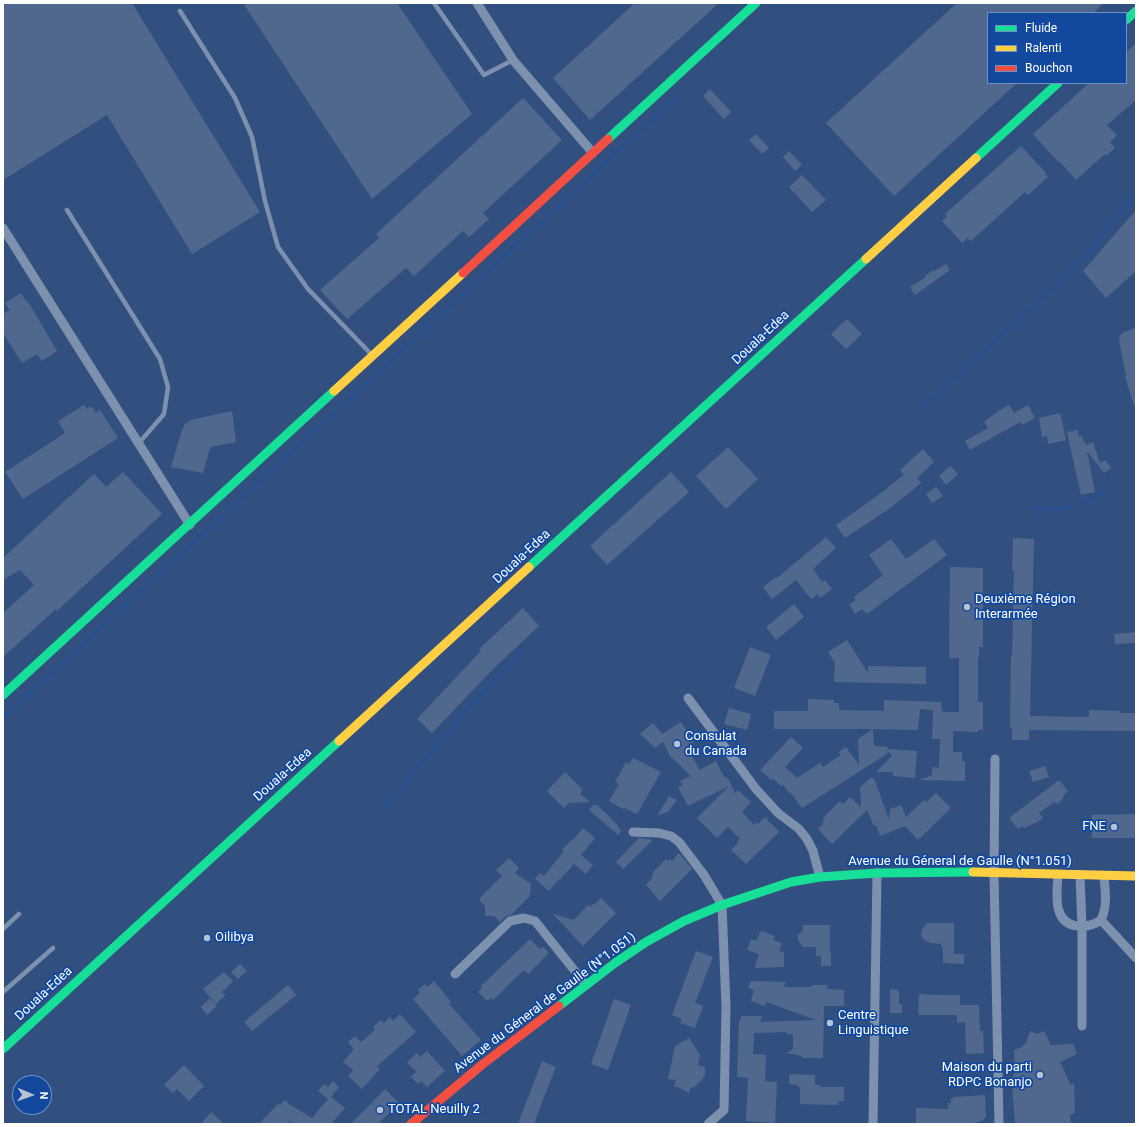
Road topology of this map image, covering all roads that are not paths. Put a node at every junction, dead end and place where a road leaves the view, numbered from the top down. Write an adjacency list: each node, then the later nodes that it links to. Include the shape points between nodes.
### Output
1 (434, 3): 7 (lane, via 484,75)
2 (477, 3): 7 (street)
3 (756, 3): 9 (main road)
4 (180, 11): 12 (lane, via 235,98 252,137 265,201 278,247 308,289)
5 (1136, 11): 6 (main road)
6 (1127, 19)
7 (513, 60): 9 (street)
8 (1057, 84): 37 (main road, Douala-Edea)
9 (593, 153): 12 (main road)
10 (66, 210): 13 (lane, via 160,359 168,387 164,414)
11 (3, 228): 13 (street)
12 (373, 356): 14 (main road)
13 (139, 443): 14 (street)
14 (190, 525): 15 (main road)
15 (3, 695)
16 (688, 698): 25 (street, via 756,789 807,839)
17 (995, 759): 20 (street)
18 (633, 832): 26 (street, via 660,833 679,842 704,875)
19 (877, 873): 20 (main road, Avenue du Géneral de Gaulle (N°1.051)); 25 (main road, Avenue du Géneral de Gaulle (N°1.051)); 40 (street)
20 (994, 873): 21 (main road, Avenue du Géneral de Gaulle (N°1.051)); 41 (street)
21 (1058, 874): 22 (main road, Avenue du Géneral de Gaulle (N°1.051)); 29 (street, via 1056,898 1062,919 1067,924)
22 (1080, 875): 23 (main road, Avenue du Géneral de Gaulle (N°1.051)); 29 (street)
23 (1104, 876): 24 (main road, Avenue du Géneral de Gaulle (N°1.051)); 28 (street, via 1106,902)
24 (1136, 876)
25 (820, 877): 26 (main road, Avenue du Géneral de Gaulle (N°1.051), via 791,882)
26 (722, 905): 34 (main road, Avenue du Géneral de Gaulle (N°1.051), via 684,921 646,942); 39 (street, via 726,1007 724,1110)
27 (19, 914): 30 (lane)
28 (1101, 920): 29 (street); 32 (street)
29 (1082, 927): 36 (street)
30 (3, 929)
31 (53, 948): 35 (lane)
32 (1136, 958)
33 (455, 974): 34 (street, via 510,921 524,918 535,921)
34 (586, 985): 38 (main road, Avenue du Géneral de Gaulle (N°1.051), via 483,1064)
35 (3, 992)
36 (1082, 1026)
37 (3, 1049)
38 (411, 1124)
39 (708, 1124)
40 (873, 1124)
41 (999, 1124)

